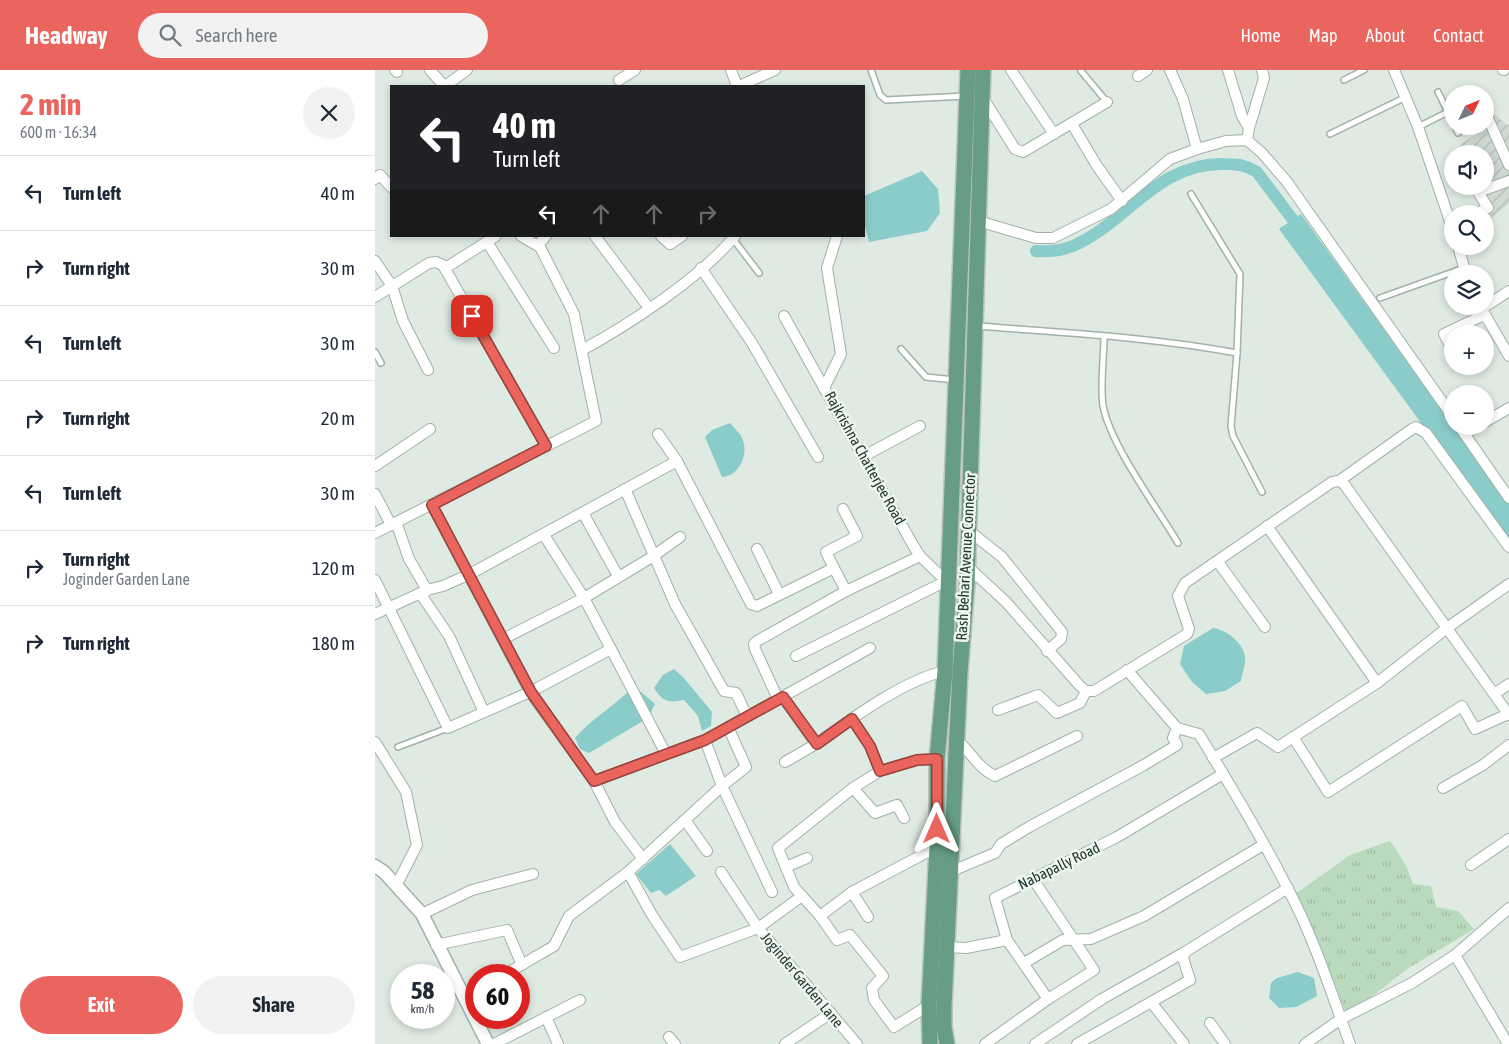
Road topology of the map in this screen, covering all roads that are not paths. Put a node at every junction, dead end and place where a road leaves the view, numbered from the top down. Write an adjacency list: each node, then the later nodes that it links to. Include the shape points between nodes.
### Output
1 (430, 70): 20 (street)
2 (467, 70): 21 (street)
3 (635, 70): 18 (street)
4 (731, 70): 22 (street)
5 (775, 70): 22 (street)
6 (871, 70): 24 (lane, via 880,95 886,100)
7 (968, 70): 24 (main road, Rash Behari Avenue Connector)
8 (983, 70): 24 (main road, Rash Behari Avenue Connector)
9 (1011, 70): 33 (street)
10 (1147, 70): 17 (street)
11 (1171, 70): 36 (street)
12 (1228, 70): 30 (street)
13 (1262, 70): 30 (street, via 1264,78)
14 (1364, 70): 19 (lane)
15 (1394, 70): 25 (street)
16 (1081, 71): 26 (lane)
17 (1138, 76)
18 (619, 80)
19 (1344, 80)
20 (443, 85)
21 (445, 85)
22 (735, 85)
23 (1438, 92): 27 (lane)
24 (974, 96): 33 (street, via 1019,152); 45 (main road, Rash Behari Avenue Connector); 80 (main road, Rash Behari Avenue Connector)
25 (1405, 97): 31 (street); 34 (lane)
26 (1107, 102): 29 (street)
27 (1444, 104)
28 (1444, 114): 31 (lane)
29 (1072, 124): 33 (street); 42 (street)
30 (1249, 128): 35 (street)
31 (1417, 128): 43 (street)
32 (1494, 132): 37 (street)
33 (1054, 134)
34 (1330, 134)
35 (1247, 140): 36 (street); 82 (street, via 1263,153 1287,182)
36 (1197, 148): 42 (street, via 1167,161)
37 (1509, 165)
38 (375, 179): 40 (street, via 380,175)
39 (1509, 181): 44 (street, via 1478,192)
40 (390, 186)
41 (1191, 194): 77 (lane, via 1239,274)
42 (1122, 201): 45 (street, via 1053,238 1036,238)
43 (1444, 205)
44 (1486, 205)
45 (978, 221): 70 (main road, Rash Behari Avenue Connector)
46 (523, 237): 54 (street)
47 (545, 237): 54 (street)
48 (596, 237): 65 (street)
49 (662, 237): 50 (street, via 670,244)
50 (680, 237)
51 (837, 237): 81 (street, Rajkrishna Chatterjee Road, via 827,268 841,354)
52 (734, 238): 57 (street); 58 (lane)
53 (492, 239): 56 (street); 72 (street)
54 (538, 245): 74 (street, via 574,314)
55 (375, 261): 60 (street)
56 (444, 267): 60 (street, via 439,263 429,263); 89 (street)
57 (701, 268): 65 (street); 91 (street, via 752,343)
58 (759, 273)
59 (1444, 278): 63 (lane)
60 (392, 286): 62 (street); 79 (street, via 403,321)
61 (1509, 292): 64 (street)
62 (375, 297)
63 (1380, 298)
64 (1494, 302)
65 (649, 308): 74 (street)
66 (1474, 315): 69 (street)
67 (1485, 315): 76 (street)
68 (784, 316): 81 (street)
69 (1458, 325)
70 (975, 326): 71 (lane); 104 (main road, Rash Behari Avenue Connector)
71 (1104, 336): 77 (lane); 108 (lane, via 1105,416 1122,452)
72 (554, 348)
73 (901, 349): 80 (lane, via 926,377)
74 (582, 350): 89 (street, via 596,420)
75 (375, 352): 78 (lane)
76 (1508, 352)
77 (1237, 353): 96 (lane, via 1231,426)
78 (381, 363)
79 (428, 370)
80 (957, 380): 119 (main road, Rash Behari Avenue Connector)
81 (824, 388): 90 (street, Rajkrishna Chatterjee Road)
82 (1444, 404)
83 (1509, 408): 84 (street)
84 (1494, 417)
85 (920, 426): 90 (street)
86 (430, 430): 93 (street)
87 (658, 434): 92 (street)
88 (1465, 435): 98 (street)
89 (546, 446): 99 (street)
90 (864, 456): 112 (street, Rajkrishna Chatterjee Road)
91 (818, 457)
92 (677, 462): 95 (street); 124 (street, via 747,599 757,606)
93 (375, 466)
94 (1339, 481): 103 (street, via 1332,482); 109 (street, via 1412,429 1421,429); 129 (street)
95 (625, 489): 101 (street); 111 (street)
96 (1262, 492)
97 (375, 494): 102 (street)
98 (1509, 498)
99 (432, 505): 102 (street); 116 (street)
100 (843, 509): 115 (street, via 857,536 826,552)
101 (583, 513): 106 (street); 117 (street)
102 (393, 524): 105 (street); 122 (street)
103 (1267, 526): 113 (street); 137 (street)
104 (968, 530): 114 (main road, Rash Behari Avenue Connector); 133 (street, via 1002,557 1062,632 1061,639)
105 (375, 533)
106 (544, 535): 116 (street); 125 (street)
107 (680, 537): 111 (street)
108 (1179, 543)
109 (1509, 547)
110 (757, 549): 124 (street)
111 (654, 554): 117 (street); 146 (street, via 675,604 724,691 736,693)
112 (920, 556): 119 (street, Rajkrishna Chatterjee Road); 123 (street)
113 (1218, 562): 128 (street); 135 (street, via 1185,583 1180,590 1178,596 1189,628 1187,634)
114 (967, 566): 120 (main road, Rash Behari Avenue Connector); 133 (street, via 1006,602)
115 (834, 568): 123 (street); 124 (street)
116 (470, 574): 122 (street); 130 (street)
117 (618, 576): 125 (street)
118 (375, 580): 126 (street)
119 (946, 581): 120 (street); 134 (street); 136 (main road, Rash Behari Avenue Connector)
120 (967, 583): 154 (main road, Rash Behari Avenue Connector)
121 (1509, 584): 129 (street)
122 (427, 590): 126 (street); 143 (street, via 422,596 449,636)
123 (846, 592): 142 (street, via 754,644)
124 (779, 594)
125 (584, 598): 130 (street); 132 (street)
126 (387, 608): 127 (street); 149 (street)
127 (375, 614)
128 (1265, 627)
129 (1447, 628): 137 (street); 141 (street)
130 (503, 639): 140 (street)
131 (870, 648): 142 (street)
132 (611, 650): 140 (street); 159 (street)
133 (1047, 651): 139 (street)
134 (796, 656)
135 (1127, 670): 139 (street, via 1094,691); 150 (street)
136 (945, 671): 147 (street, via 927,675); 161 (main road, Rash Behari Avenue Connector)
137 (1377, 683): 152 (street)
138 (1509, 684): 141 (street)
139 (1086, 691): 144 (street, via 1080,703 1057,713 1038,695)
140 (531, 692): 143 (street); 165 (street)
141 (1494, 694): 145 (street)
142 (781, 698): 146 (street); 156 (street)
143 (483, 710): 149 (street)
144 (998, 710)
145 (1509, 715): 152 (street, via 1475,729 1462,706 1328,792)
146 (747, 716): 148 (street)
147 (852, 719): 156 (street); 163 (street, via 870,746)
148 (728, 727): 153 (street); 166 (street, via 746,767)
149 (448, 728): 158 (lane)
150 (1177, 728): 160 (street, via 1199,734); 180 (street, via 1173,738 1177,745 1029,827 1001,844 995,853)
151 (1077, 736): 154 (street, via 995,776 982,769 971,752)
152 (1293, 738): 160 (street, via 1278,747 1257,733)
153 (705, 740): 159 (street); 166 (street)
154 (957, 740): 180 (main road, Rash Behari Avenue Connector)
155 (375, 742): 185 (street, via 406,792 417,845)
156 (817, 744): 162 (street)
157 (1509, 745): 168 (street)
158 (398, 747)
159 (665, 754): 165 (street)
160 (1213, 758): 164 (street)
161 (937, 759): 163 (street, via 917,760); 173 (main road, Rash Behari Avenue Connector)
162 (785, 762)
163 (880, 771): 167 (street)
164 (1223, 774): 172 (street); 184 (street, Nabapally Road, via 1117,837)
165 (594, 781): 176 (street, via 615,822)
166 (722, 786): 170 (street); 187 (street)
167 (853, 788): 169 (street, via 875,813 897,805); 179 (street, via 778,848)
168 (1443, 788)
169 (904, 818)
170 (685, 820): 174 (street); 176 (street)
171 (1509, 839): 177 (street)
172 (1263, 844): 186 (street); 196 (street, via 1144,916 1091,939)
173 (937, 847): 188 (street); 208 (main road, Rash Behari Avenue Connector)
174 (707, 851)
175 (807, 858): 179 (street)
176 (643, 860): 181 (street)
177 (1471, 865)
178 (375, 866): 185 (street)
179 (787, 867): 189 (street, via 794,887)
180 (952, 871): 198 (main road, Rash Behari Avenue Connector)
181 (628, 872): 194 (street, Joginder Garden Lane, via 680,957); 203 (street, via 569,916 554,946)
182 (721, 872): 194 (street)
183 (533, 874): 191 (street, via 472,890)
184 (1033, 879): 195 (street, Nabapally Road, via 995,898); 196 (street)
185 (396, 886): 191 (street)
186 (1288, 888): 199 (street); 211 (street)
187 (772, 892)
188 (852, 892): 192 (street); 193 (street)
189 (802, 896): 192 (street); 194 (street)
190 (1509, 908): 200 (street)
191 (422, 914): 197 (street)
192 (820, 916): 208 (street, via 837,940 850,935 883,976 872,988 874,1000 894,1027)
193 (868, 917)
194 (758, 928): 209 (street, Joginder Garden Lane)
195 (1007, 940): 198 (street, via 966,948); 201 (street, Nabapally Road)
196 (1073, 941): 201 (street, via 1063,940); 205 (street, via 1094,970)
197 (436, 945): 202 (street, via 507,930); 204 (street)
198 (947, 946): 220 (main road, Rash Behari Avenue Connector, via 943,1027)
199 (1185, 952): 207 (street, via 1183,958 1190,980); 222 (street, via 1101,999)
200 (1455, 955): 211 (street); 228 (street)
201 (1024, 963): 205 (street, Nabapally Road)
202 (522, 964)
203 (524, 964)
204 (465, 997)
205 (1048, 999): 221 (street)
206 (580, 1000): 210 (street)
207 (1151, 1002): 223 (street); 224 (street)
208 (929, 1005): 219 (main road, Rash Behari Avenue Connector)
209 (831, 1013): 217 (street); 218 (street, Joginder Garden Lane)
210 (546, 1017): 215 (street); 216 (street)
211 (1341, 1019): 226 (street); 227 (street)
212 (1211, 1023): 225 (street)
213 (481, 1029): 214 (street)
214 (488, 1044)
215 (494, 1044)
216 (558, 1044)
217 (785, 1044)
218 (857, 1044)
219 (930, 1044)
220 (947, 1044)
221 (985, 1044)
222 (1035, 1044)
223 (1077, 1044)
224 (1184, 1044)
225 (1225, 1044)
226 (1305, 1044)
227 (1349, 1044)
228 (1508, 1044)

